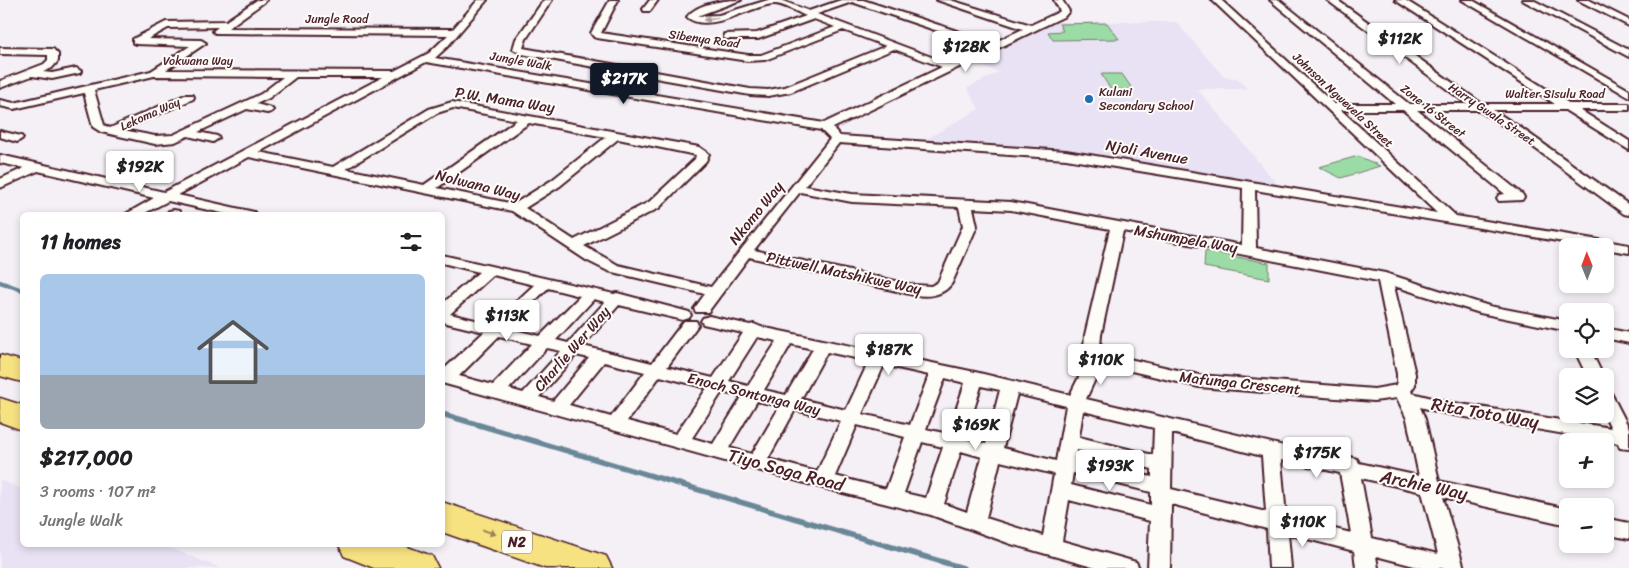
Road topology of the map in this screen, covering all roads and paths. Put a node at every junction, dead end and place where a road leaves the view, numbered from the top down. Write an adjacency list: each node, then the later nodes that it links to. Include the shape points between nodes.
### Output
1 (263, 0): 22 (street)
2 (483, 0): 26 (street)
3 (548, 0): 29 (street, via 521,39 518,49 750,92 787,90)
4 (614, 0): 23 (street, Sibenya Road, via 597,35 753,59 764,58)
5 (654, 0): 19 (street)
6 (737, 0): 7 (street, one-way to 6, via 707,20 691,17 695,12)
7 (773, 0): 20 (street)
8 (849, 0): 20 (street)
9 (855, 0): 30 (street)
10 (941, 0): 24 (street)
11 (1058, 0): 24 (street, via 1064,12)
12 (1216, 0): 50 (street, Johnson Ngwevela Street)
13 (1274, 0): 47 (street, Zone 16 Street)
14 (1331, 0): 51 (street, Harry Gwala Street)
15 (1399, 0): 48 (street)
16 (1466, 0): 42 (street)
17 (1526, 0): 32 (street)
18 (1582, 0): 21 (street)
19 (647, 9)
20 (812, 15): 23 (street); 27 (street, via 758,36)
21 (1629, 23)
22 (229, 24): 25 (street); 28 (street, via 166,24 136,41)
23 (842, 26): 29 (street)
24 (1030, 28): 30 (street)
25 (218, 32): 26 (street, Jungle Road); 28 (street)
26 (456, 32): 33 (street)
27 (727, 36)
28 (201, 43): 37 (street)
29 (894, 46): 34 (street)
30 (992, 46): 34 (street)
31 (0, 51): 36 (street, via 52,52 53,62)
32 (1629, 54)
33 (426, 59): 39 (street); 55 (street, Jungle Walk)
34 (950, 67): 55 (street)
35 (76, 71): 36 (street, via 52,76)
36 (31, 73): 40 (street)
37 (154, 73): 38 (street, Vokwana Way); 41 (street, Vokwana Way)
38 (294, 74): 39 (street, Vokwana Way); 45 (street, Lekoma Way)
39 (399, 74): 64 (street)
40 (0, 85)
41 (88, 89): 46 (street, Vokwana Way); 56 (street, Lekoma Way, via 98,125)
42 (1629, 94)
43 (189, 97): 56 (street, Lekoma Way)
44 (0, 103): 46 (street, Vokwana Way)
45 (245, 105): 52 (street); 57 (street, Lekoma Way)
46 (14, 106): 53 (street)
47 (1407, 107): 50 (street, Walter Sisulu Road); 51 (street, Walter Sisulu Road); 73 (street, Zone 16 Street, via 1517,198)
48 (1568, 107): 49 (street, Walter Sisulu Road); 51 (street, Walter Sisulu Road); 63 (street)
49 (1629, 107)
50 (1331, 108): 79 (street, Johnson Ngwevela Street)
51 (1483, 108): 76 (street, Harry Gwala Street)
52 (267, 110)
53 (0, 117)
54 (527, 119): 59 (street, P.W. Mama Way); 67 (street, P.W. Mama Way, via 444,106); 71 (street)
55 (825, 127): 62 (street)
56 (112, 131): 57 (street, Lekoma Way, via 163,140)
57 (188, 133): 61 (street, Lekoma Way)
58 (0, 134): 60 (street)
59 (615, 136): 75 (street, via 556,183); 81 (street, P.W. Mama Way, via 695,150 703,156 654,206)
60 (17, 138)
61 (213, 138)
62 (836, 140): 69 (street, Njoli Avenue, via 1066,155); 70 (street, Nkomo Way)
63 (1629, 146)
64 (248, 153): 67 (street, Nolwana Way); 72 (street)
65 (0, 159): 66 (street)
66 (37, 167): 68 (street); 72 (street)
67 (334, 170): 71 (street, Nolwana Way)
68 (0, 184)
69 (1249, 185): 79 (street, Njoli Avenue); 83 (street)
70 (797, 188): 74 (street, Mshumpela Way, via 852,198); 84 (street, Nkomo Way)
71 (427, 189): 75 (street, Nolwana Way)
72 (164, 196): 77 (street); 78 (street)
73 (1504, 198)
74 (965, 203): 80 (street, Mshumpela Way, via 1011,206); 84 (street, Pittwell Matshikwe Way, via 970,226 944,286 931,291)
75 (516, 208): 81 (street, Nolwana Way)
76 (1629, 211)
77 (136, 212)
78 (236, 212)
79 (1451, 219): 82 (street, Njoli Avenue)
80 (1116, 226): 83 (street, Mshumpela Way); 107 (street, via 1092,342)
81 (575, 246): 89 (street, Nolwana Way, via 622,271)
82 (1629, 249)
83 (1249, 250): 87 (street, Mshumpela Way)
84 (745, 252): 89 (street, Nkomo Way)
85 (445, 260): 86 (street)
86 (490, 270): 88 (street); 92 (street)
87 (1385, 277): 96 (street, Mshumpela Way, via 1486,310); 119 (street, via 1406,374)
88 (546, 282): 90 (street); 98 (street)
89 (715, 292): 93 (street, Nkomo Way)
90 (591, 293): 91 (street); 102 (street)
91 (617, 298): 95 (street); 104 (street, Charlie Wer Way)
92 (445, 309)
93 (705, 315): 95 (street, via 693,309); 97 (street)
94 (445, 318): 98 (street, Enoch Sontonga Way)
95 (686, 320): 109 (street)
96 (1559, 324)
97 (754, 329): 100 (street); 115 (street)
98 (496, 330): 102 (street, Enoch Sontonga Way); 112 (street)
99 (1614, 336): 101 (street)
100 (787, 337): 103 (street); 118 (street)
101 (1629, 338)
102 (544, 342): 104 (street, Enoch Sontonga Way); 117 (street)
103 (823, 345): 106 (street); 121 (street)
104 (572, 349): 105 (street, Enoch Sontonga Way); 120 (street, Charlie Wer Way)
105 (600, 356): 109 (street, Enoch Sontonga Way); 123 (street)
106 (879, 357): 110 (street); 127 (street)
107 (1097, 357): 119 (street, Mafunga Crescent, via 1199,381 1374,395); 122 (street)
108 (0, 365): 111 (highway)
109 (657, 370): 115 (street, Enoch Sontonga Way); 128 (street)
110 (939, 370): 114 (street); 130 (street)
111 (20, 371)
112 (445, 377)
113 (445, 378): 117 (street, Tiyo Soga Road)
114 (975, 378): 116 (street); 133 (street)
115 (718, 385): 118 (street, Enoch Sontonga Way); 131 (street)
116 (1010, 386): 122 (street); 137 (street)
117 (496, 392): 120 (street, Tiyo Soga Road)
118 (753, 393): 121 (street, Enoch Sontonga Way); 135 (street)
119 (1404, 394): 132 (street, Rita Toto Way, via 1448,408); 143 (street, via 1416,419)
120 (527, 400): 123 (street, Tiyo Soga Road)
121 (790, 402): 127 (street, Enoch Sontonga Way); 138 (street)
122 (1076, 402): 129 (street); 134 (street)
123 (557, 408): 128 (street, Tiyo Soga Road)
124 (0, 410): 126 (highway)
125 (1614, 416): 132 (street)
126 (20, 417)
127 (852, 418): 130 (street, Enoch Sontonga Way); 142 (street)
128 (616, 423): 131 (street, Tiyo Soga Road)
129 (1163, 424): 136 (street); 139 (street)
130 (916, 433): 133 (street, Enoch Sontonga Way); 146 (street)
131 (682, 441): 135 (street, Tiyo Soga Road)
132 (1627, 441)
133 (954, 442): 137 (street, Enoch Sontonga Way); 147 (street)
134 (1070, 442): 139 (street); 140 (street)
135 (718, 451): 138 (street, Tiyo Soga Road)
136 (1271, 451): 141 (street); 151 (street)
137 (993, 452): 140 (street, Enoch Sontonga Way); 152 (street)
138 (757, 462): 142 (street, Tiyo Soga Road)
139 (1162, 464): 145 (street)
140 (1066, 467): 144 (street); 145 (street, Enoch Sontonga Way)
141 (1347, 468): 143 (street, Archie Way, via 1350,464 1359,463); 155 (street)
142 (824, 481): 146 (street, Tiyo Soga Road)
143 (1430, 482): 149 (street, Archie Way); 164 (street)
144 (1061, 490): 148 (street); 157 (street)
145 (1161, 490): 148 (street); 151 (street, Enoch Sontonga Way)
146 (892, 498): 147 (street, Tiyo Soga Road)
147 (933, 508): 152 (street, Tiyo Soga Road)
148 (1160, 515): 161 (street)
149 (1559, 515)
150 (445, 518): 159 (highway, N2, one-way to 159)
151 (1276, 523): 155 (street, Enoch Sontonga Way); 162 (street)
152 (974, 524): 157 (street, Tiyo Soga Road)
153 (1614, 528): 154 (street)
154 (1629, 531)
155 (1364, 545): 163 (street); 164 (street, Enoch Sontonga Way)
156 (363, 547): 158 (highway)
157 (1052, 547): 160 (street, Tiyo Soga Road)
158 (418, 568)
159 (592, 568)
160 (1128, 568)
161 (1159, 568)
162 (1280, 568)
163 (1367, 568)
164 (1453, 568)

